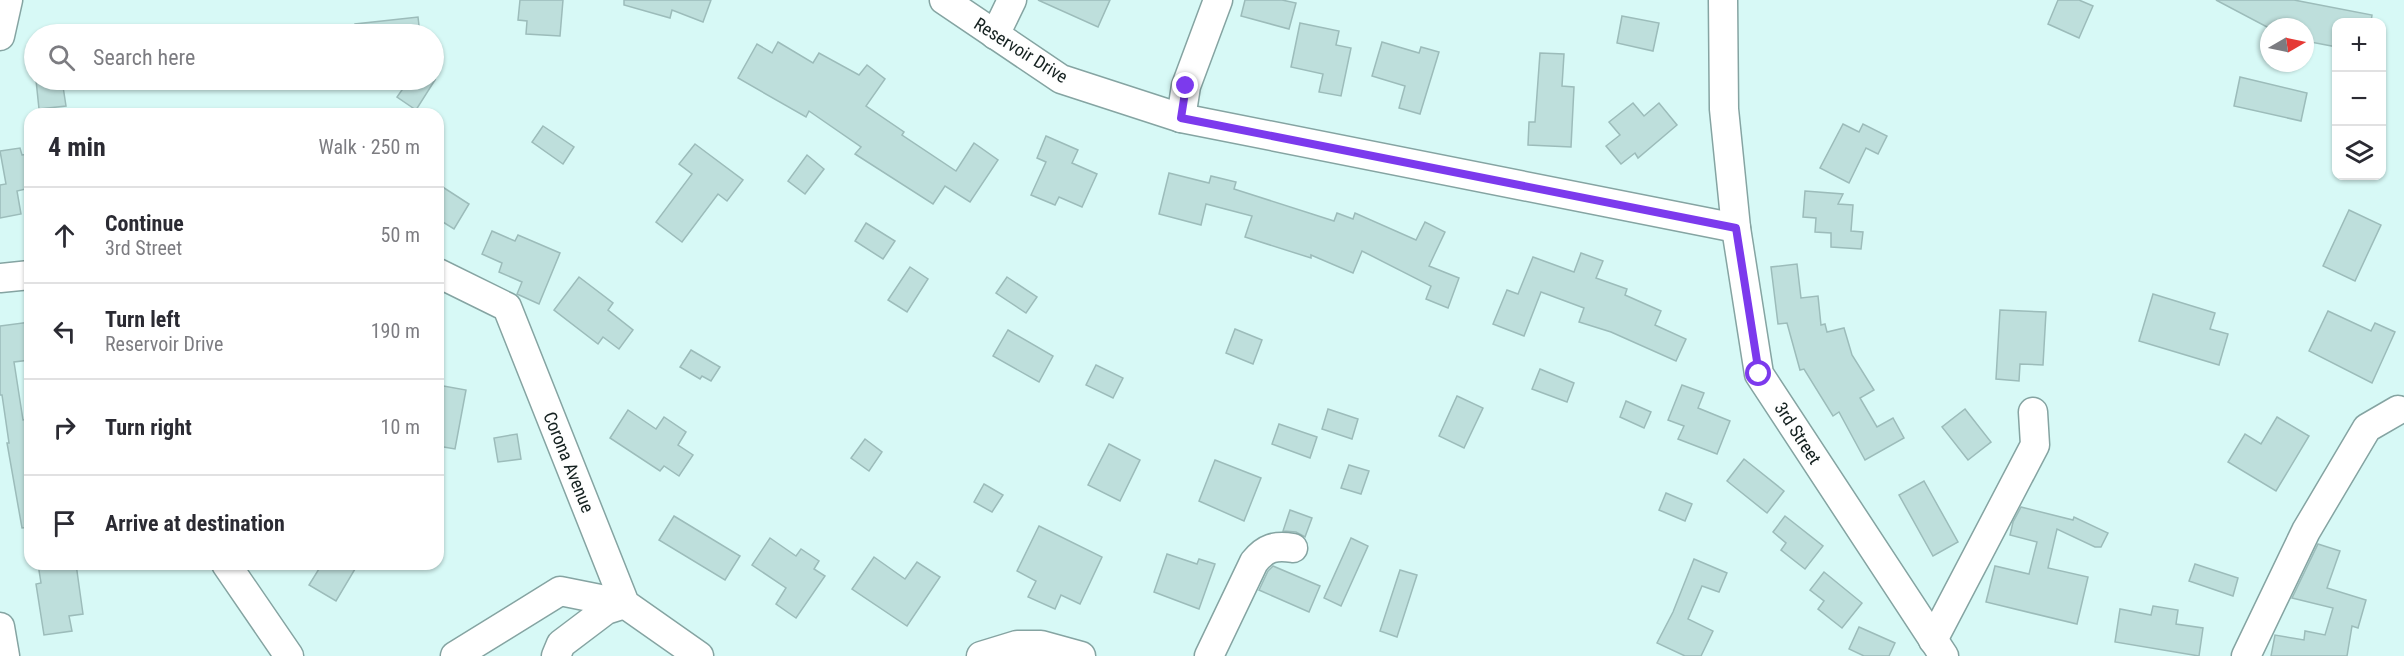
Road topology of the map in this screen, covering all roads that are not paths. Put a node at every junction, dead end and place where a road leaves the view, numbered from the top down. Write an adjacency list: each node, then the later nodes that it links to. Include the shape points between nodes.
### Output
1 (8, 0): 7 (street)
2 (944, 0): 6 (street, Reservoir Drive)
3 (1012, 0): 6 (street)
4 (1218, 0): 8 (street, via 1186,86)
5 (1723, 0): 9 (street, 3rd Street, via 1724,109)
6 (995, 35): 8 (street, Reservoir Drive, via 1060,79)
7 (0, 36)
8 (1181, 118): 9 (street, Reservoir Drive)
9 (1736, 228): 19 (street, 3rd Street, via 1759,374)
10 (24, 276): 12 (street)
11 (444, 276): 17 (street, Corona Avenue, via 507,307)
12 (0, 278)
13 (2398, 410): 28 (street, via 2367,428 2306,531)
14 (2033, 412): 19 (street, via 2036,445)
15 (1293, 548): 27 (street, via 1270,548 1254,562)
16 (230, 570): 21 (street)
17 (626, 604): 22 (street, via 560,591); 23 (street, via 606,610 561,644); 24 (street)
18 (0, 627): 20 (street)
19 (1943, 651)
20 (5, 656)
21 (289, 656)
22 (455, 656)
23 (556, 656)
24 (699, 656)
25 (981, 656): 26 (street, via 1017,645 1041,645)
26 (1081, 656)
27 (1209, 656)
28 (2246, 656)

